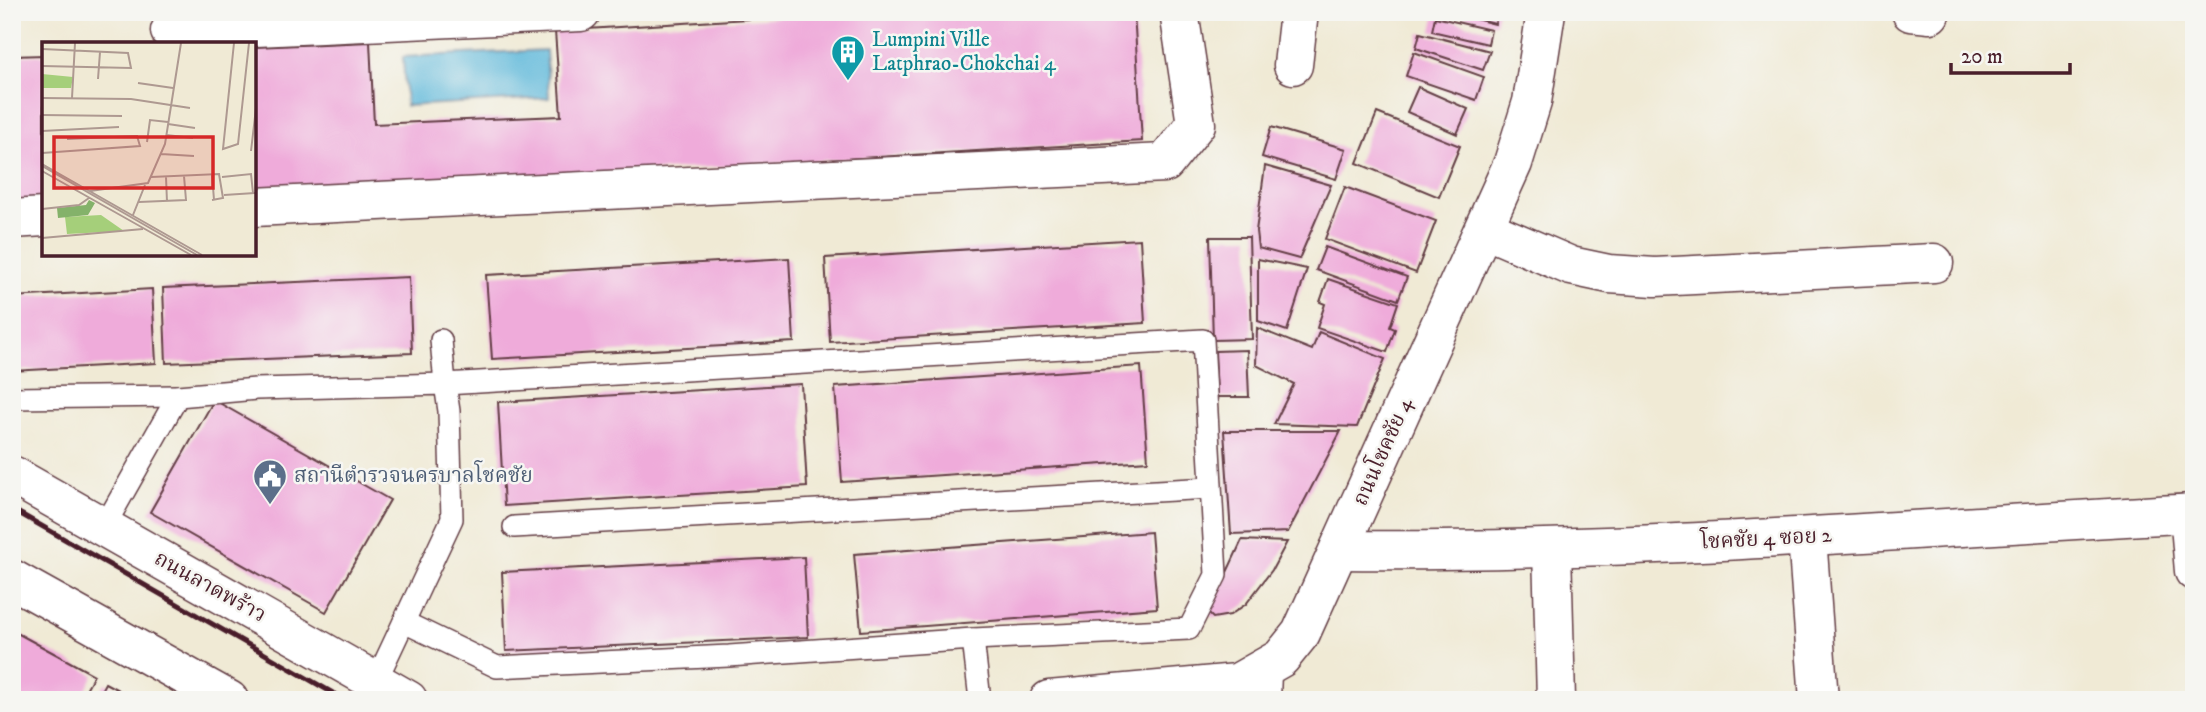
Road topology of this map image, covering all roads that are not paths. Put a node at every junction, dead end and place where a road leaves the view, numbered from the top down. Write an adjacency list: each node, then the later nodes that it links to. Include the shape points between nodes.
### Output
1 (581, 12): 5 (street)
2 (1179, 12): 7 (street, via 1196,124 1166,163)
3 (1299, 12): 6 (street)
4 (1546, 12): 10 (street, ถนนโชคชัย 4, via 1532,102)
5 (170, 30)
6 (1293, 65)
7 (256, 207)
8 (42, 217): 9 (street)
9 (12, 219)
10 (1485, 229): 11 (street, via 1571,266 1609,274 1655,276); 23 (street, ถนนโชคชัย 4)
11 (1934, 263)
12 (441, 340): 13 (lane)
13 (445, 384): 14 (lane); 17 (lane, via 1203,340); 26 (lane, via 452,519)
14 (178, 396): 15 (lane); 19 (lane)
15 (12, 398)
16 (12, 475): 19 (street, ถนนลาดพร้าว)
17 (1210, 488): 20 (lane); 27 (lane, via 1216,575 1189,629)
18 (2191, 513): 21 (street, โชคชัย 4 ซอย 2); 24 (street)
19 (104, 527): 29 (street, ถนนลาดพร้าว)
20 (514, 527)
21 (1807, 537): 22 (street, โชคชัย 4 ซอย 2); 34 (street)
22 (1552, 549): 23 (street, โชคชัย 4 ซอย 2); 33 (street)
23 (1339, 550): 28 (street, ถนนโชคชัย 4, via 1301,633)
24 (2194, 572)
25 (12, 579): 30 (street)
26 (404, 622): 27 (lane, via 497,667); 29 (lane)
27 (973, 639): 31 (lane)
28 (1261, 685): 32 (street, ถนนโชคชัย 4, via 1237,683)
29 (392, 691)
30 (229, 700)
31 (980, 700)
32 (1049, 700)
33 (1556, 700)
34 (1819, 700)

